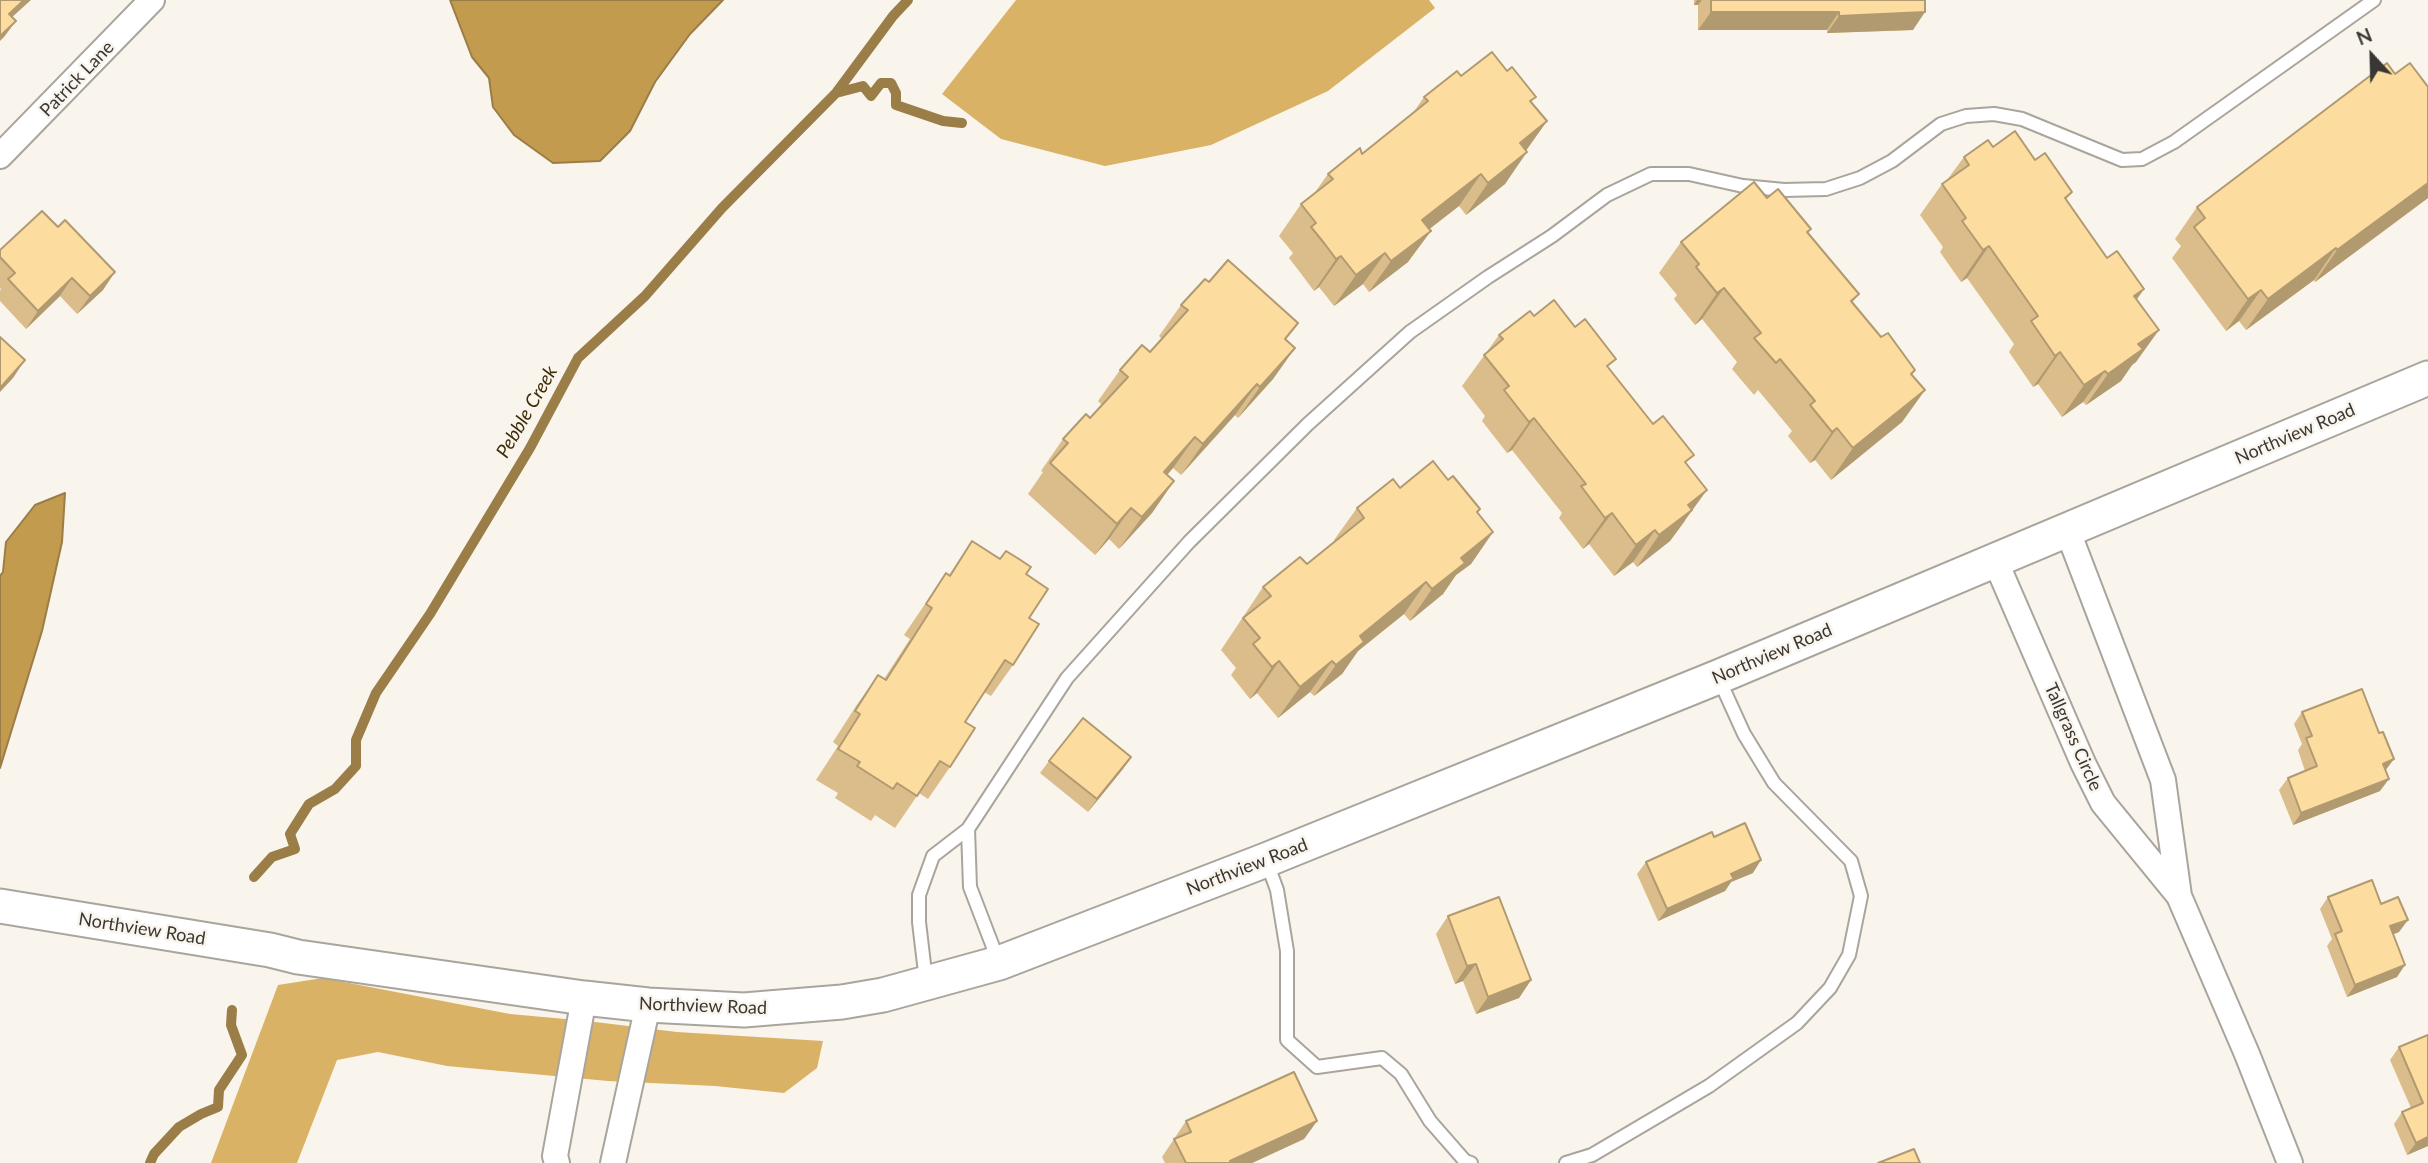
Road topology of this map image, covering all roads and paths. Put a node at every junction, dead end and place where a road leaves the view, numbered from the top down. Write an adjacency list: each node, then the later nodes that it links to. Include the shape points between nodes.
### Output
1 (152, 0): 3 (street, Patrick Lane)
2 (2374, 0): 8 (lane, via 2174,142 2142,159 2122,160 2022,118 1994,114 1941,124 1892,161 1826,189 1784,190 1689,174 1651,174 1607,195 1410,332 1225,506 1067,678)
3 (0, 156)
4 (2428, 378): 5 (street, Northview Road)
5 (2067, 529): 6 (street, Northview Road); 10 (street, Tallgrass Circle, via 2163,780)
6 (1995, 559): 7 (street, Northview Road); 10 (street, Tallgrass Circle, via 2103,803)
7 (1718, 677): 9 (street, Northview Road); 19 (lane, via 1744,734 1774,783 1851,861 1861,896 1849,955 1830,988 1797,1023 1709,1086 1592,1155)
8 (968, 829): 12 (lane, via 971,887); 13 (lane, via 933,856 919,895)
9 (1266, 860): 12 (street, Northview Road); 18 (lane, via 1277,890 1287,951 1287,1040 1317,1066 1382,1058 1401,1074 1430,1121)
10 (2179, 897): 20 (street, Tallgrass Circle)
11 (0, 906): 14 (street, Northview Road, via 298,957)
12 (999, 963): 13 (street, Northview Road)
13 (927, 984): 15 (street, Northview Road, via 794,1007 744,1010)
14 (584, 998): 15 (street, Northview Road); 16 (street)
15 (649, 1005): 17 (street)
16 (557, 1163)
17 (613, 1163)
18 (1471, 1163)
19 (1566, 1163)
20 (2290, 1163)

